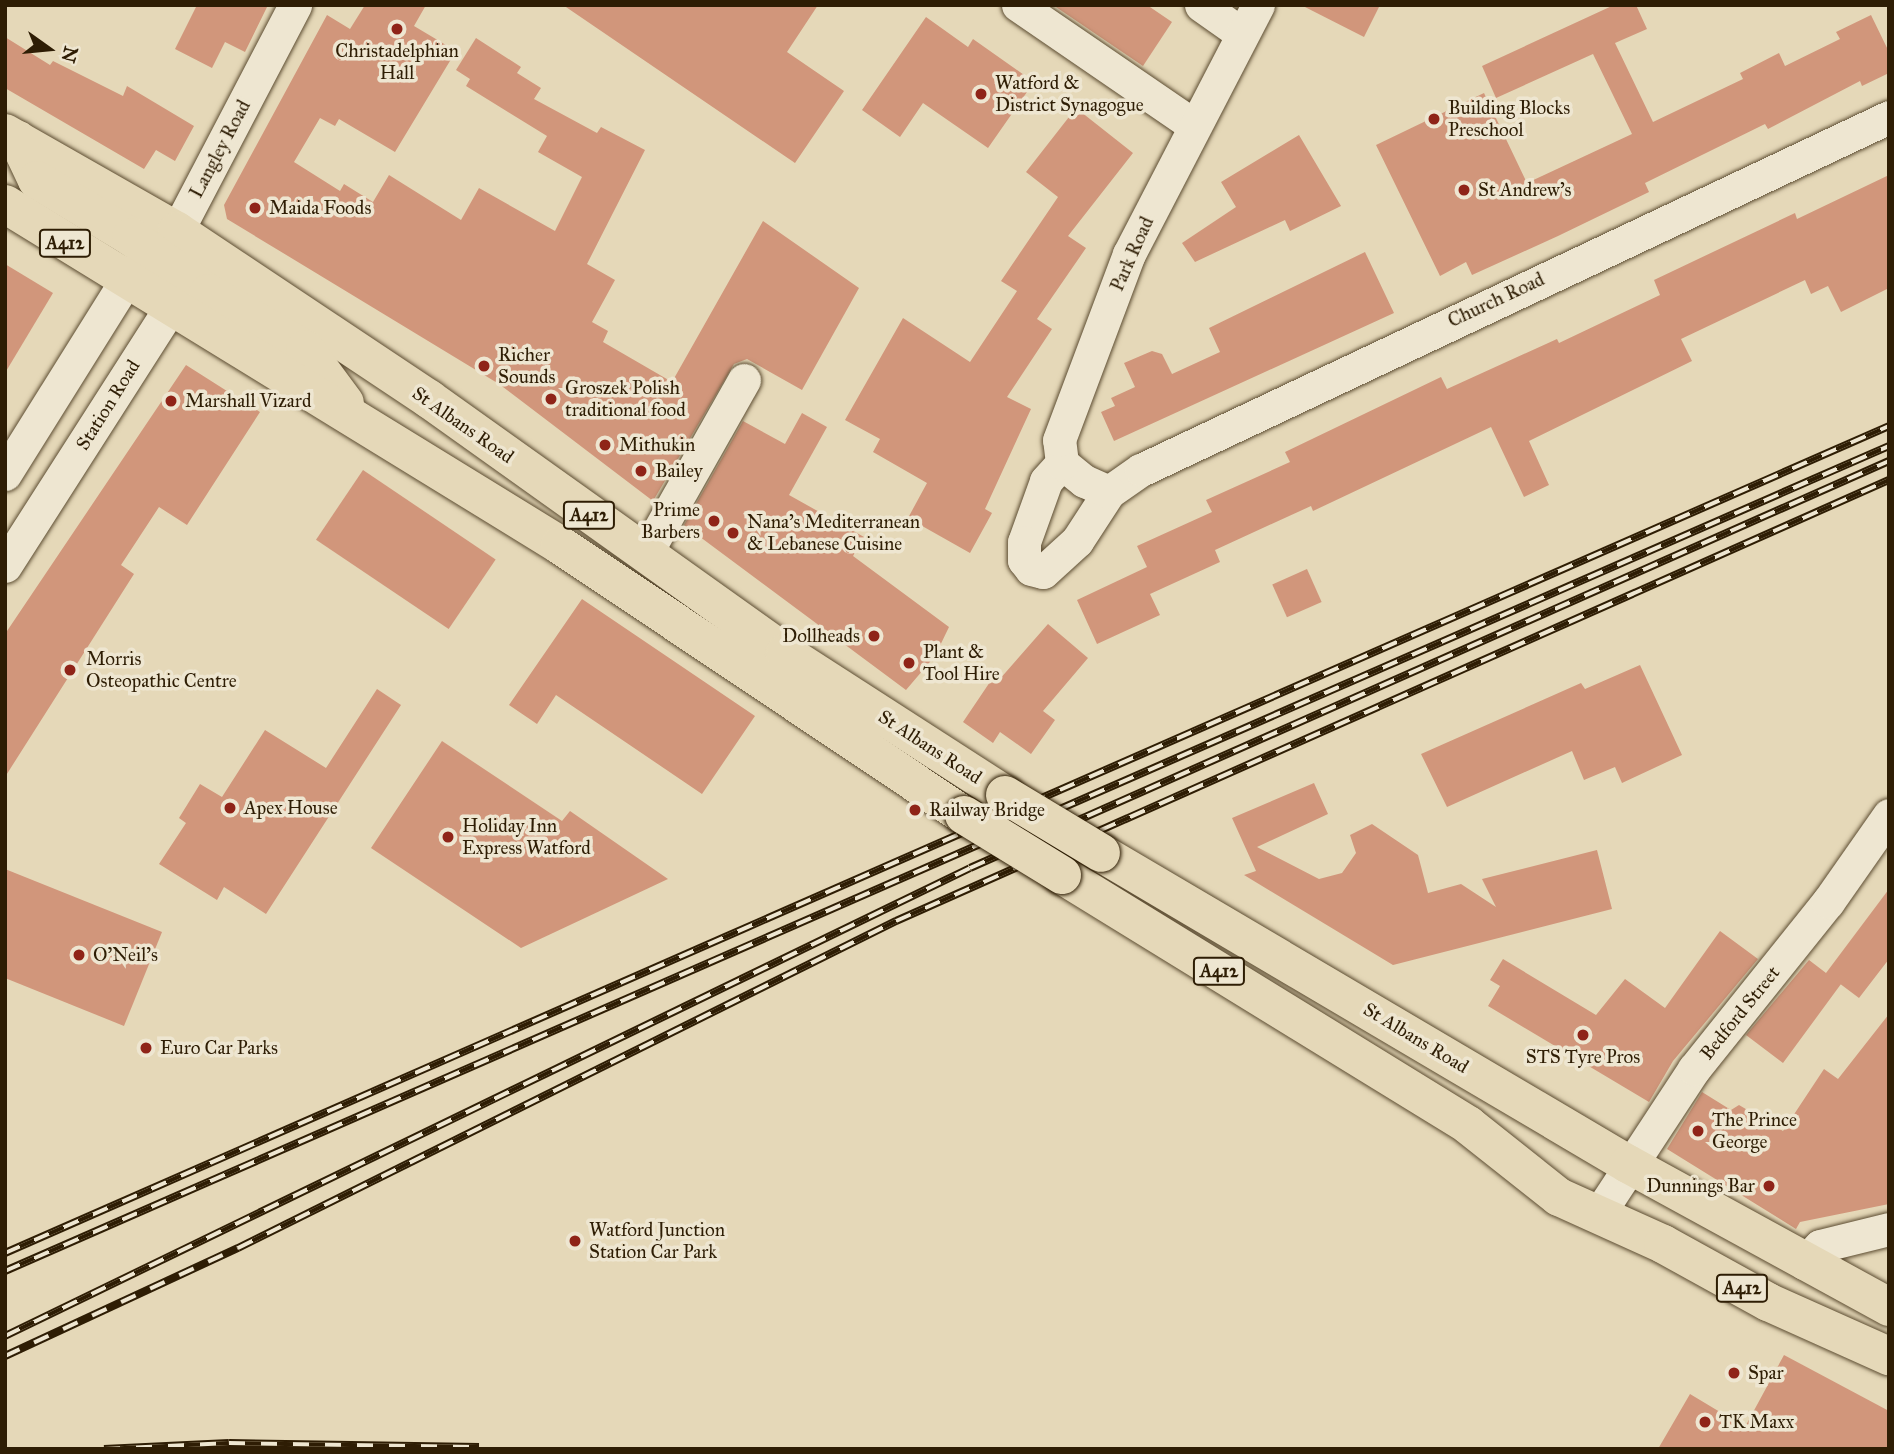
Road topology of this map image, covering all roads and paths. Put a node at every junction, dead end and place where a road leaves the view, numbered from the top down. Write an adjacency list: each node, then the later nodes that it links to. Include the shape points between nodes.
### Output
1 (295, 5): 10 (street, Langley Road)
2 (1018, 5): 7 (street)
3 (1201, 5): 5 (street)
4 (1258, 5): 5 (street, Park Road)
5 (1242, 34): 7 (street, Park Road)
6 (1889, 117): 17 (street, Church Road, via 1280,402 1141,470)
7 (1195, 126): 15 (street, Park Road, via 1129,254 1059,440)
8 (12, 137): 10 (main road, via 37,180)
9 (5, 204): 11 (main road, St Albans Road / A412)
10 (168, 251): 11 (street, Langley Road); 12 (street, Station Road); 14 (main road, via 305,349); 18 (main road, St Albans Road / A412, via 429,399)
11 (126, 280): 12 (main road, St Albans Road / A412); 16 (street)
12 (171, 306): 14 (main road, St Albans Road / A412); 19 (street, Station Road)
13 (744, 380): 18 (street)
14 (358, 420): 22 (main road, St Albans Road / A412, bridge, via 559,545 964,815 1468,1125 1559,1196)
15 (1062, 463): 17 (street, via 1084,481); 17 (street, via 1046,481 1024,542 1024,560 1031,569 1043,572 1077,541)
16 (5, 474)
17 (1109, 492)
18 (645, 555): 21 (main road, St Albans Road / A412, bridge, via 785,653 1005,795)
19 (5, 566)
20 (1889, 815): 21 (street, Bedford Street, via 1828,902 1694,1069)
21 (1629, 1164): 22 (street, Bedford Street); 24 (main road, St Albans Road / A412)
22 (1598, 1215): 26 (main road, St Albans Road / A412)
23 (1889, 1229): 24 (street, via 1820,1245)
24 (1804, 1263): 25 (main road, St Albans Road / A412); 26 (main road, via 1800,1294)
25 (1889, 1307)
26 (1813, 1323): 27 (main road, St Albans Road / A412)
27 (1889, 1356)

